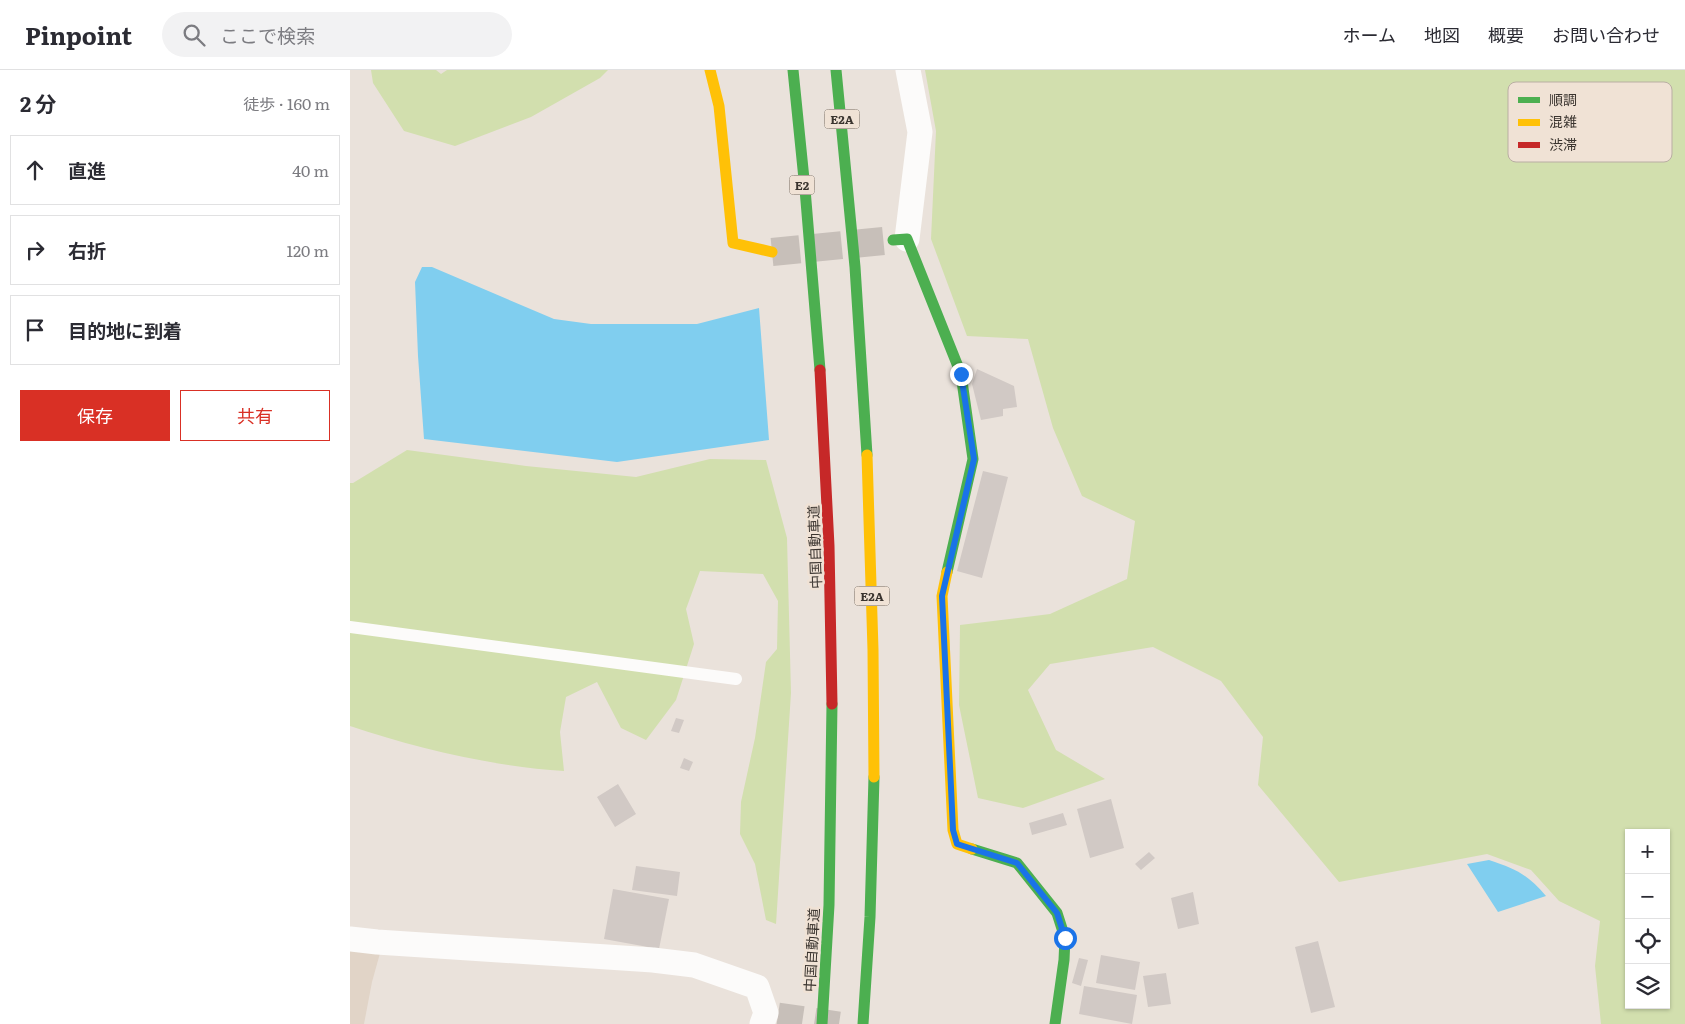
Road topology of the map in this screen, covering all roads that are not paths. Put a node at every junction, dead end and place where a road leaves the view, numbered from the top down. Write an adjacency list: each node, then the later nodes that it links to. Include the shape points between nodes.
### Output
1 (710, 70): 9 (main road, via 719,106 733,243)
2 (786, 70): 10 (main road, E2)
3 (793, 70): 10 (main road, 中国自動車道)
4 (836, 70): 7 (main road, E2A)
5 (841, 70): 7 (main road)
6 (908, 70): 8 (street, via 920,132)
7 (848, 168): 16 (main road, E2A, via 863,370 874,669 873,836)
8 (900, 240): 17 (main road, via 961,374 974,459 942,596 953,830 957,844 1017,863 1057,913 1065,938)
9 (772, 252)
10 (815, 300): 15 (main road, 中国自動車道, via 833,665 832,830)
11 (350, 627): 12 (lane)
12 (736, 679)
13 (350, 939): 14 (street, via 694,964 757,987)
14 (769, 1017)
15 (822, 1024)
16 (863, 1024)
17 (1055, 1024)

